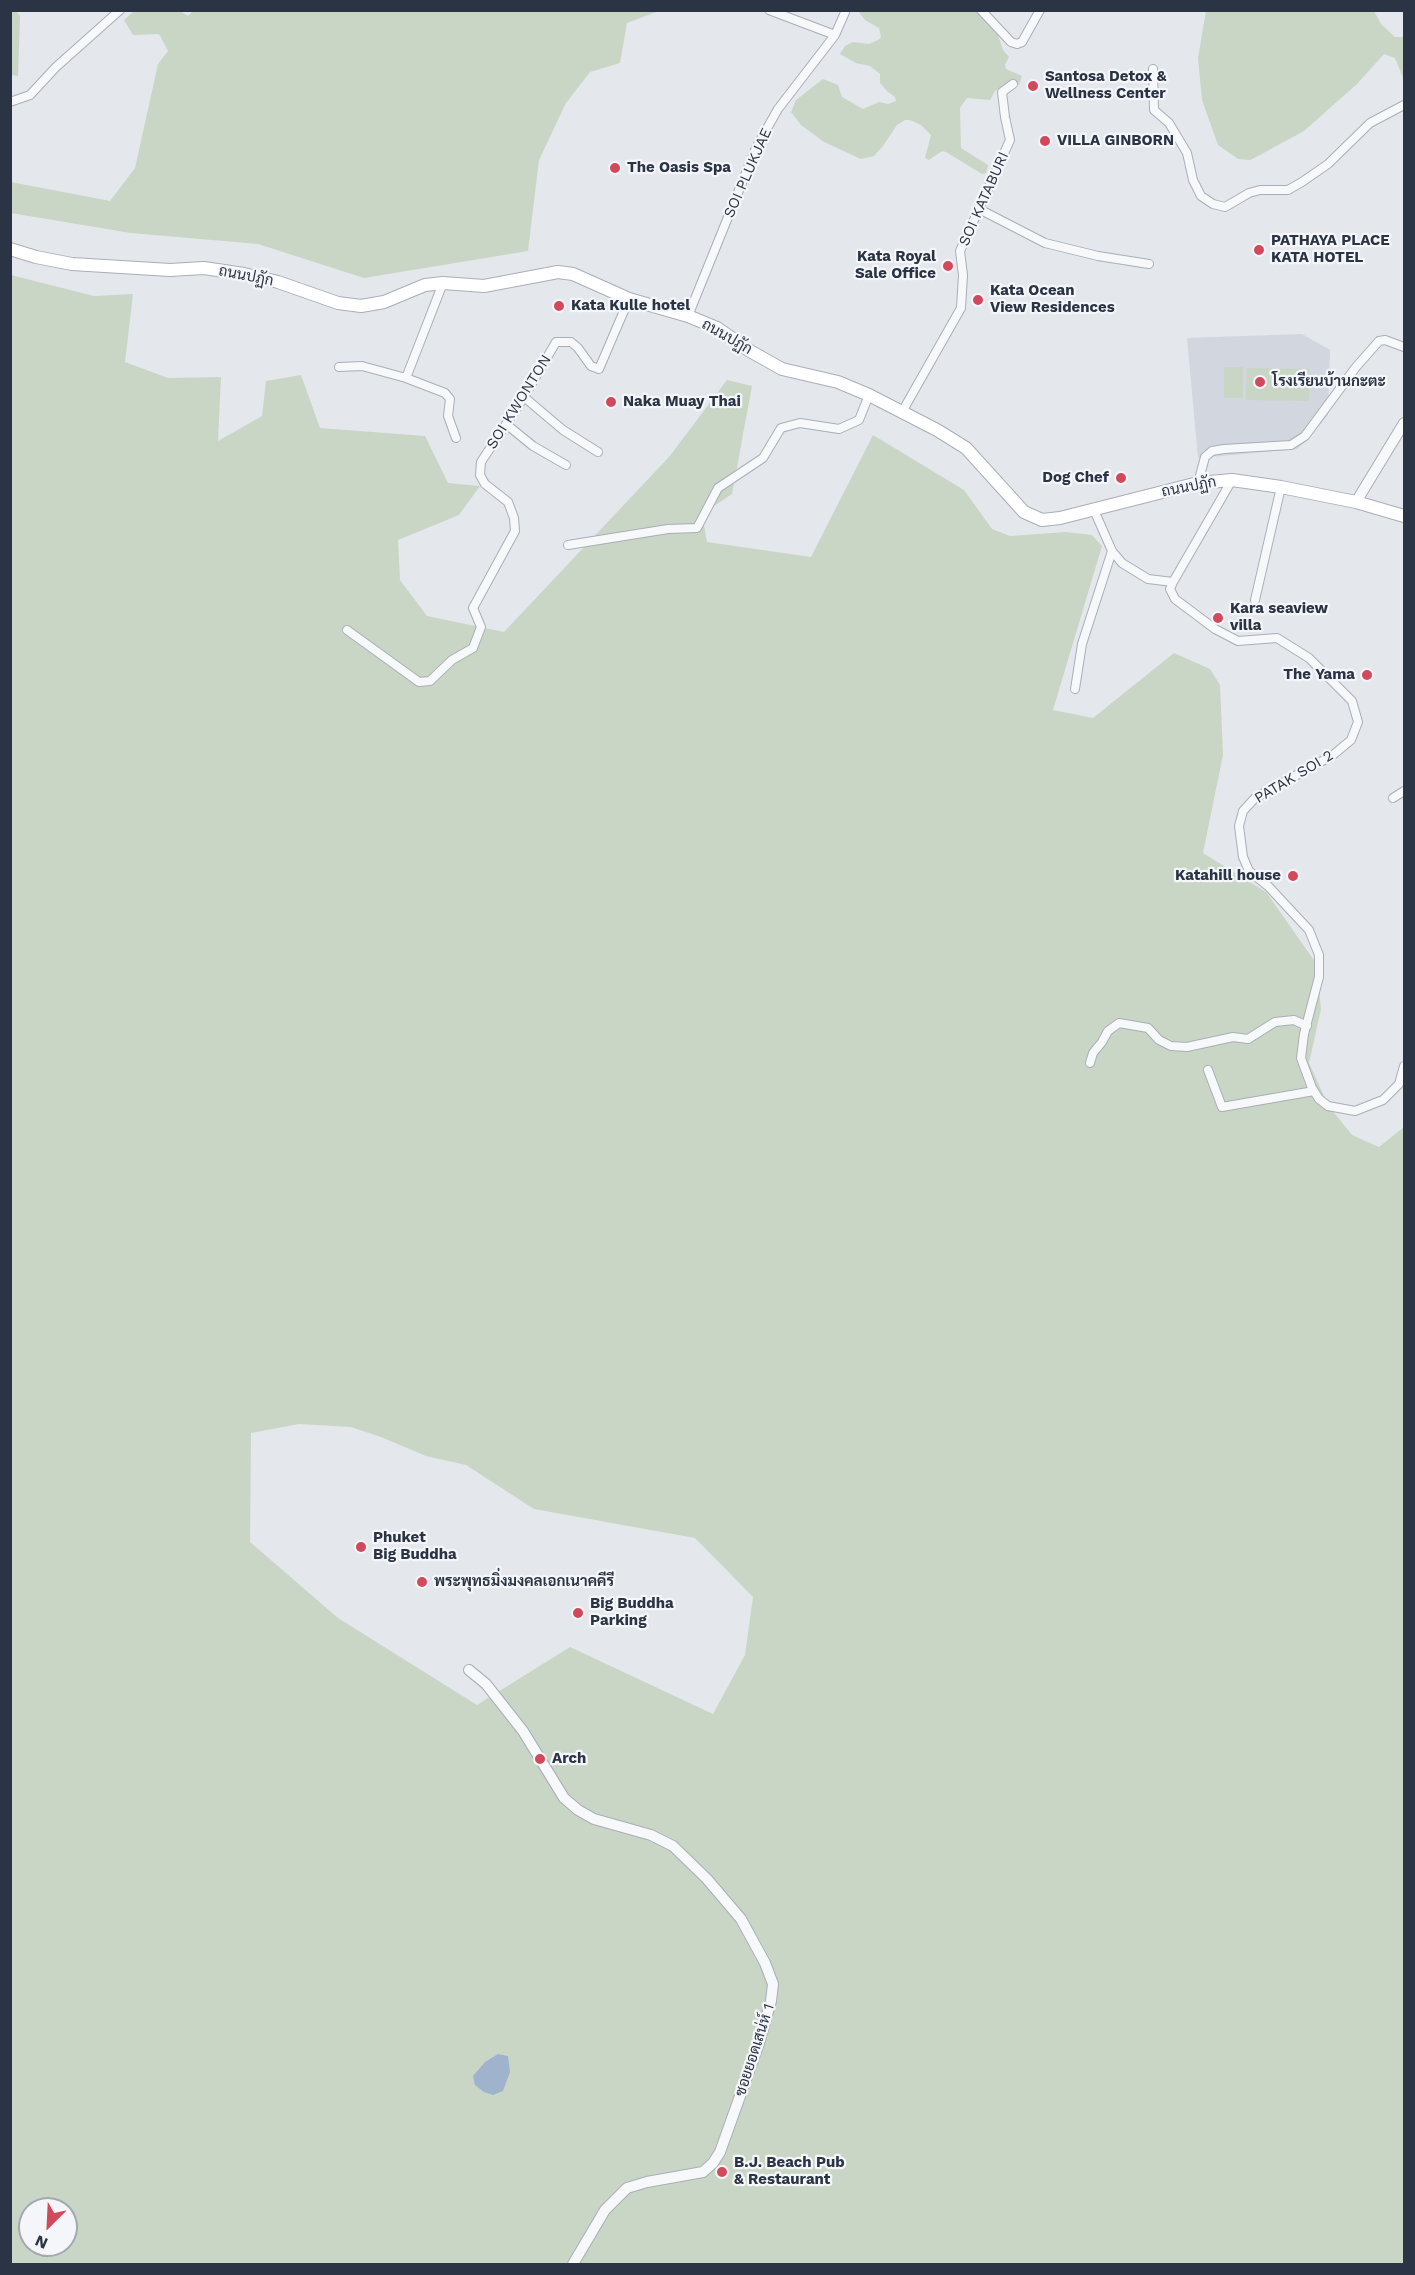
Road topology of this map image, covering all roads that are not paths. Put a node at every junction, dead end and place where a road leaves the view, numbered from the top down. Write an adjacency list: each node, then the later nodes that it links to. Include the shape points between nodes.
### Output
1 (120, 10): 9 (street, via 30,95)
2 (769, 10): 6 (street)
3 (846, 10): 6 (street, SOI PLUKJAE)
4 (981, 10): 5 (street, via 1017,44 1022,42)
5 (1040, 10)
6 (835, 35): 16 (street, SOI PLUKJAE, via 778,109 756,148)
7 (1153, 69): 10 (street, via 1154,110 1169,123 1187,153 1201,196 1225,207 1260,190 1288,190 1328,164 1370,123)
8 (1013, 84): 11 (street, SOI KATABURI, via 1002,92 1010,140)
9 (10, 102)
10 (1404, 105)
11 (979, 209): 13 (street, via 1045,243); 22 (street, SOI KATABURI, via 960,250 961,308)
12 (10, 249): 14 (main road, ถนนปฏัก, via 72,264 204,268 244,274 338,303 361,306)
13 (1149, 264)
14 (443, 283): 15 (main road, ถนนปฏัก, via 484,286 558,272 573,274); 19 (street)
15 (629, 298): 16 (main road, ถนนปฏัก); 21 (street, SOI KWONTON, via 599,369 591,366 571,342 556,342)
16 (688, 316): 20 (main road, ถนนปฏัก, via 717,328 782,369 838,382)
17 (1404, 347): 29 (street, via 1385,340 1379,342 1305,436 1291,446 1212,451 1205,457)
18 (339, 367): 19 (street, via 362,366)
19 (406, 378): 25 (street, via 445,393 450,399 448,416)
20 (869, 395): 22 (main road, ถนนปฏัก); 34 (street, via 858,420 839,429 800,423 781,428 763,458 718,488 697,528)
21 (524, 397): 24 (street, SOI KWONTON); 26 (street, via 563,430)
22 (902, 412): 32 (main road, ถนนปฏัก, via 966,448 1024,512 1042,520)
23 (1404, 423): 31 (street)
24 (506, 424): 27 (street); 38 (street, SOI KWONTON, via 481,462 480,475 485,484 508,502 515,531 473,608 481,627 473,648 452,660 430,681 419,682)
25 (456, 438)
26 (598, 452)
27 (566, 465)
28 (1232, 480): 29 (main road, ถนนปฏัก); 30 (main road, ถนนปฏัก); 36 (street)
29 (1198, 483): 32 (main road, ถนนปฏัก)
30 (1281, 487): 31 (main road, ถนนปฏัก); 37 (street)
31 (1356, 502): 33 (main road, ถนนปฏัก)
32 (1094, 510): 35 (street)
33 (1404, 516)
34 (568, 545)
35 (1112, 552): 36 (street, via 1148,579); 39 (street, via 1082,644)
36 (1173, 582): 42 (street, PATAK SOI 2, via 1170,589 1175,599 1215,629 1238,641 1277,639 1309,658 1352,701 1358,722 1350,740 1333,755 1255,798 1243,811 1239,826 1249,871 1309,930 1319,955 1319,976)
37 (1255, 600)
38 (346, 630)
39 (1075, 689)
40 (1404, 791): 41 (street)
41 (1393, 798)
42 (1306, 1026): 43 (street, via 1294,1020 1275,1022 1248,1038 1233,1037 1187,1047 1159,1040 1148,1028 1119,1023 1092,1053); 46 (street, PATAK SOI 2, via 1301,1058)
43 (1090, 1064)
44 (1404, 1066): 46 (street, via 1399,1084 1383,1100 1355,1112 1328,1106)
45 (1208, 1070): 46 (street, via 1222,1107)
46 (1314, 1091)
47 (469, 1670): 48 (street, ซอยยอดเสน่ห์ 1, via 486,1684 523,1731 564,1798 594,1819 651,1835 673,1846 707,1879 741,1919 773,1984 759,2043 713,2163 703,2172 627,2188 606,2210)
48 (573, 2265)

